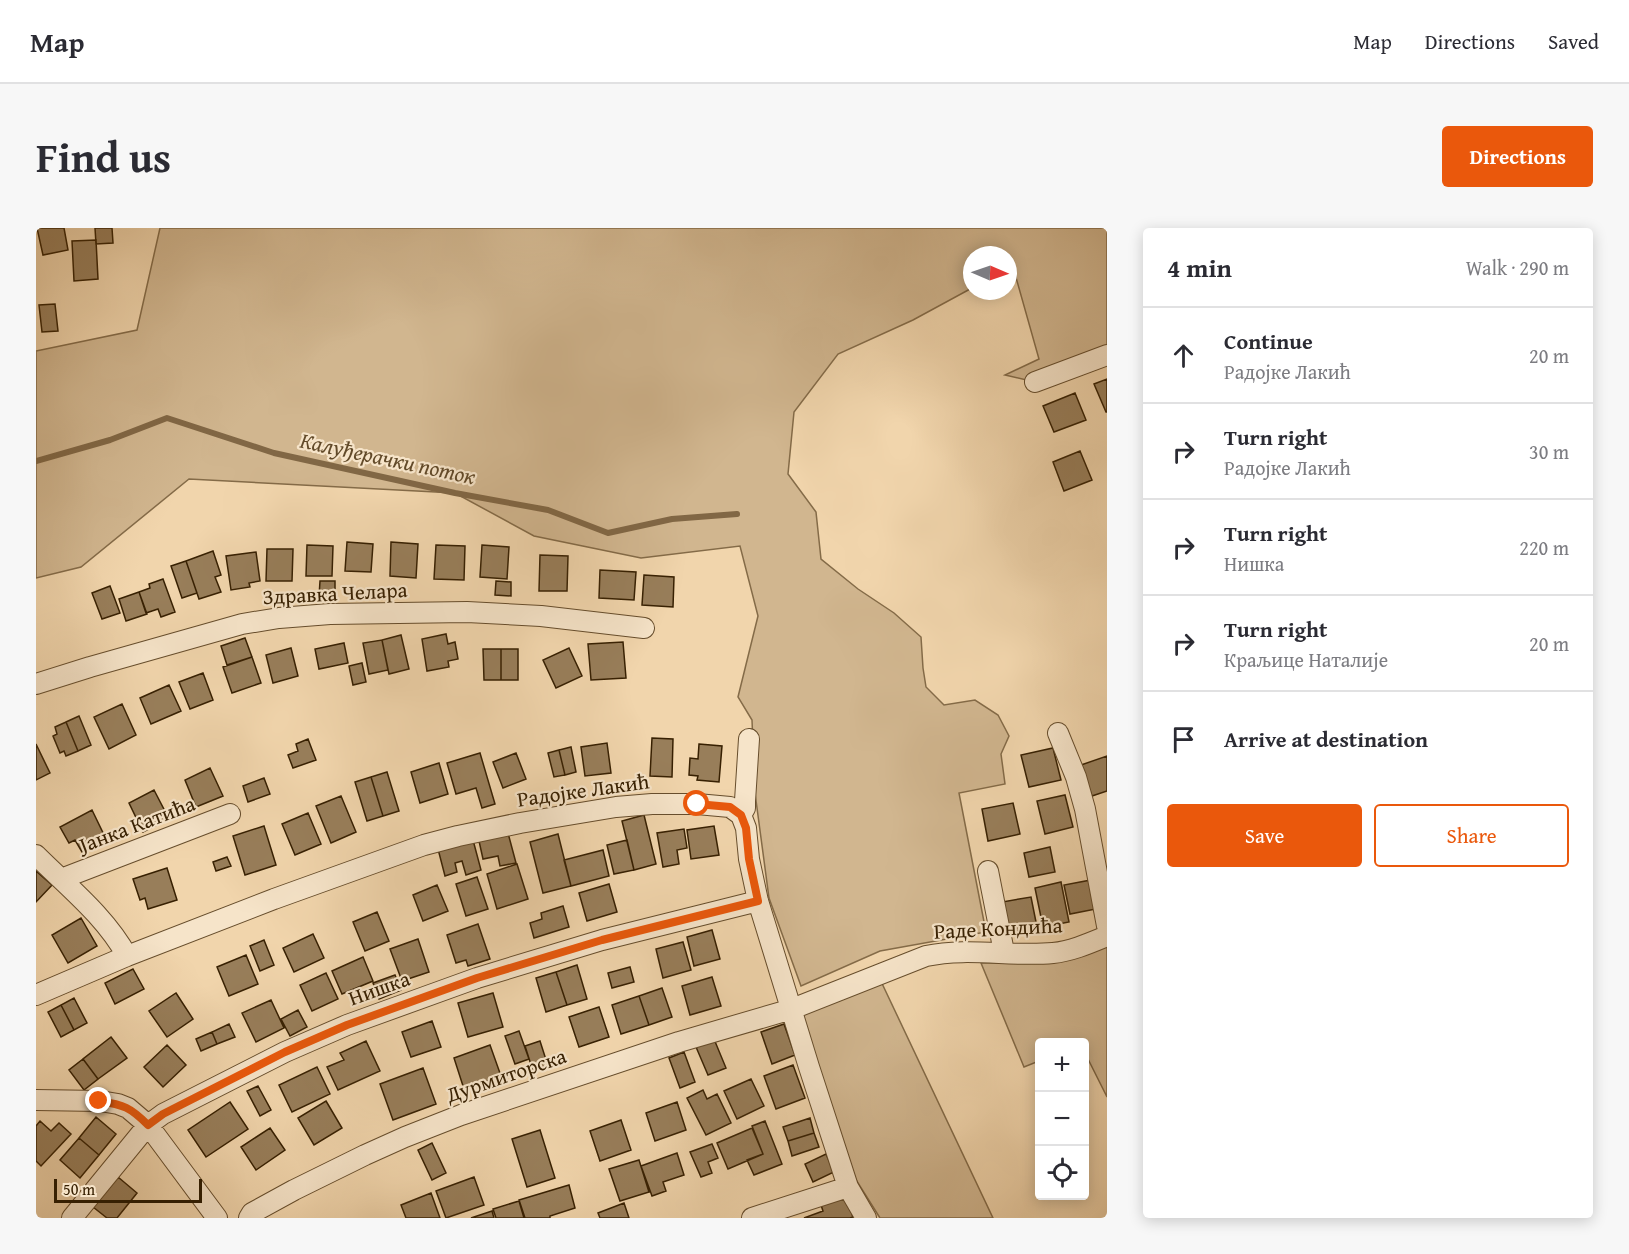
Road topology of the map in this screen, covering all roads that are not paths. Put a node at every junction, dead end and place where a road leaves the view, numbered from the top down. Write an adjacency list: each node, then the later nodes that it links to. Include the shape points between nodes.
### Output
1 (1107, 356): 2 (street)
2 (1035, 382)
3 (644, 628): 4 (street, Здравка Челара, via 478,613 279,618 242,624)
4 (36, 684)
5 (1058, 733): 13 (street, via 1085,809)
6 (749, 739): 8 (street, via 746,801)
7 (230, 814): 11 (street, Јанка Катића)
8 (741, 815): 12 (street); 16 (street, Радојке Лакић, via 730,807 652,804 582,812 458,836 274,899)
9 (36, 855): 11 (street)
10 (988, 870): 15 (street)
11 (61, 879): 16 (street, via 100,917)
12 (758, 901): 18 (street); 20 (street, Нишка, via 602,940 477,978 347,1025 285,1052)
13 (1107, 926)
14 (1107, 936): 15 (street, Раде Кондића, via 1055,952)
15 (1004, 952): 18 (street, Раде Кондића, via 926,956)
16 (128, 956): 17 (street, Радојке Лакић)
17 (36, 995)
18 (792, 1009): 21 (street); 24 (street, Дурмиторска, via 461,1114 304,1185)
19 (36, 1100): 20 (street, via 118,1104)
20 (148, 1125): 22 (street, Нишка); 23 (street)
21 (848, 1186): 25 (street); 26 (street)
22 (72, 1218)
23 (217, 1218)
24 (249, 1218)
25 (752, 1218)
26 (866, 1218)

